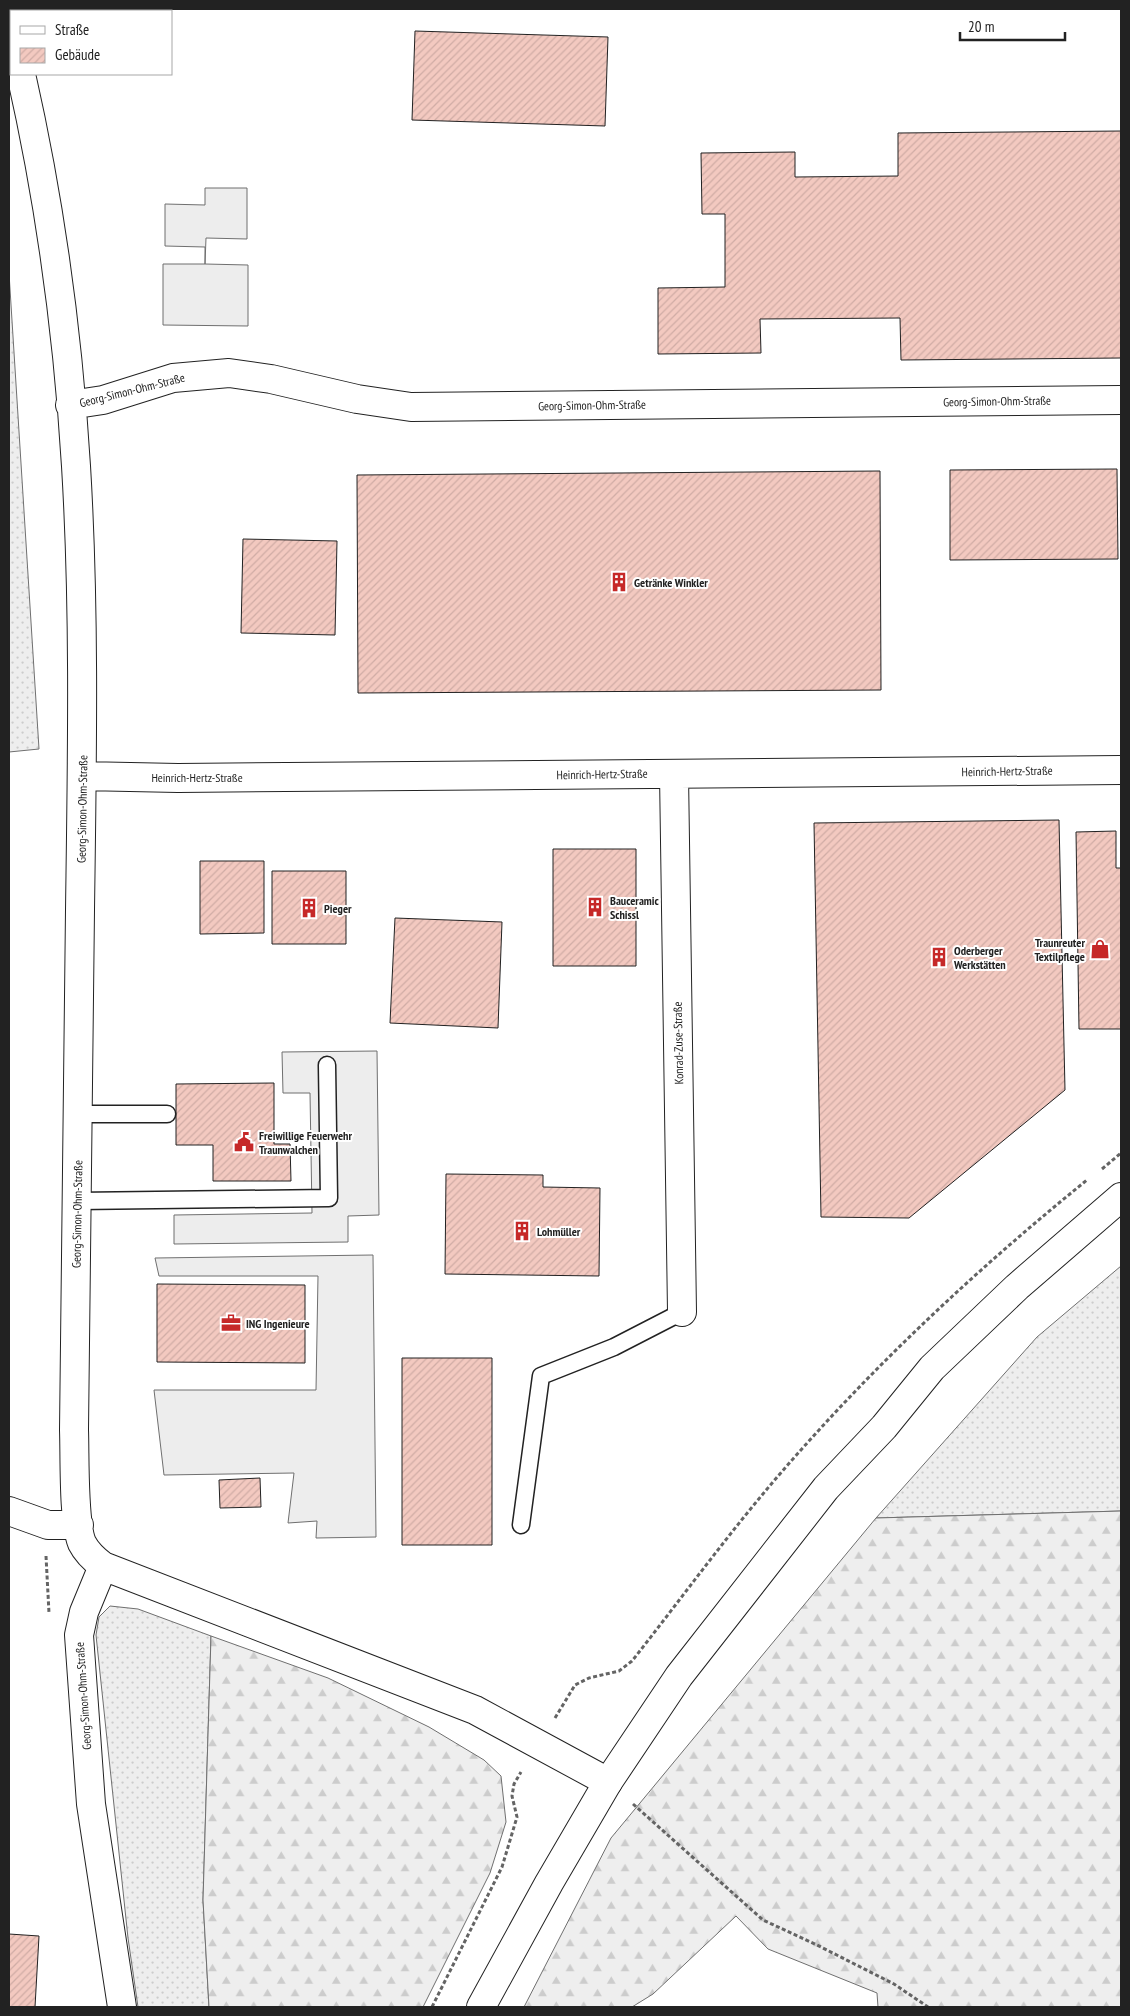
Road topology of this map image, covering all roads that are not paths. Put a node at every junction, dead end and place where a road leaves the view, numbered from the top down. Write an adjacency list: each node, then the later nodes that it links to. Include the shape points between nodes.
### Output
1 (21, 75): 3 (street, Georg-Simon-Ohm-Straße, via 37,146 58,278)
2 (1121, 400): 3 (street, Georg-Simon-Ohm-Straße, via 411,407 229,373 173,378 103,400)
3 (70, 405): 6 (street, Georg-Simon-Ohm-Straße, via 80,544)
4 (1121, 770): 5 (street, Heinrich-Hertz-Straße)
5 (674, 774): 6 (street, Heinrich-Hertz-Straße); 12 (street, Konrad-Zuse-Straße)
6 (82, 776): 8 (street, Georg-Simon-Ohm-Straße)
7 (327, 1064): 11 (lane, via 329,1198)
8 (78, 1114): 9 (lane); 11 (street, Georg-Simon-Ohm-Straße)
9 (167, 1114)
10 (1121, 1197): 17 (street, via 1017,1287 932,1368 884,1427 826,1488 679,1676)
11 (77, 1201): 14 (street, Georg-Simon-Ohm-Straße, via 74,1430)
12 (682, 1312): 15 (lane, via 614,1347 541,1376)
13 (9, 1511): 14 (street, via 48,1525)
14 (79, 1525): 16 (street, Georg-Simon-Ohm-Straße, via 82,1543)
15 (521, 1525)
16 (103, 1566): 17 (street, via 475,1710); 18 (street, Georg-Simon-Ohm-Straße, via 84,1612 79,1635 92,1804)
17 (608, 1782): 19 (street, via 548,1883)
18 (122, 2007)
19 (481, 2007)

